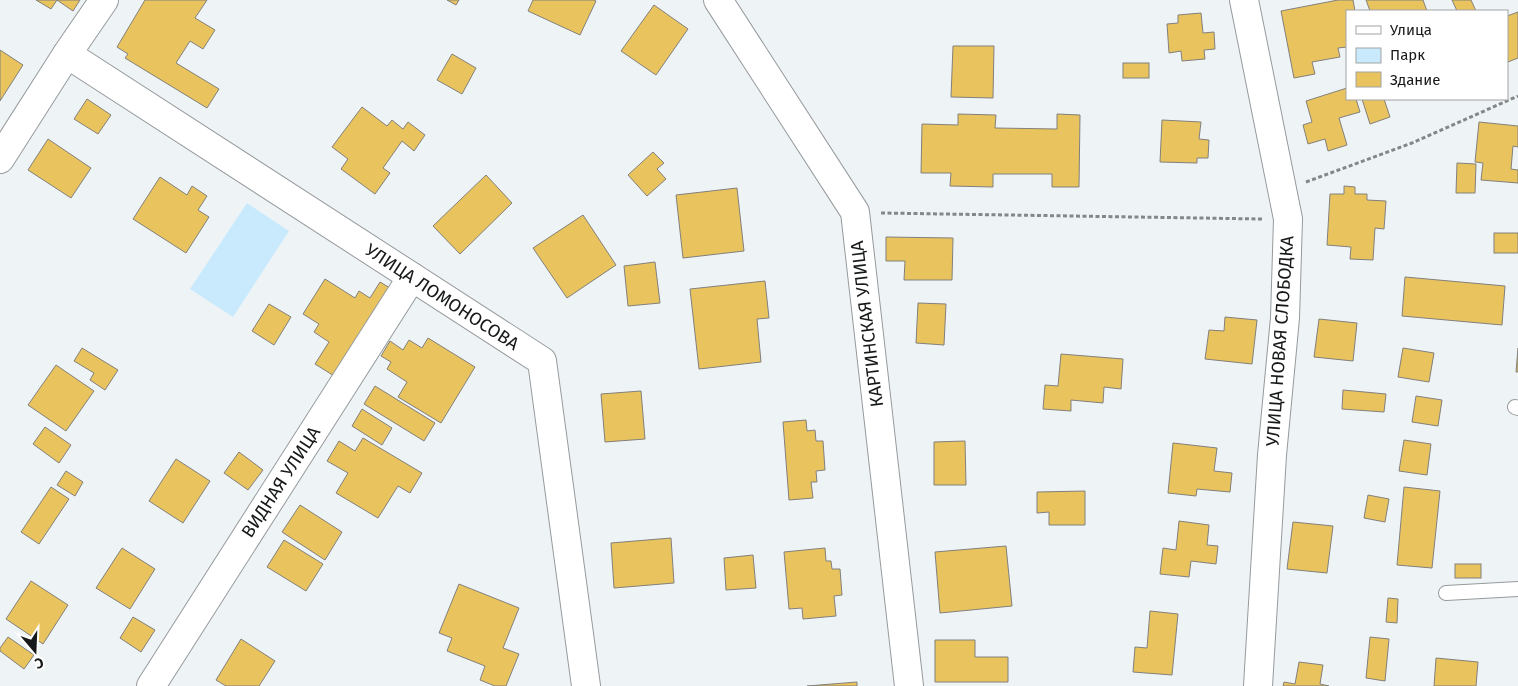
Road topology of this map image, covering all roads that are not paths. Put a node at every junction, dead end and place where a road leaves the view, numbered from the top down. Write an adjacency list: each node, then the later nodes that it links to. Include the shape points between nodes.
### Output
1 (104, 0): 4 (street)
2 (718, 0): 11 (street, КАРТИНСКАЯ УЛИЦА, via 854,212)
3 (1244, 0): 12 (street, УЛИЦА НОВАЯ СЛОБОДКА, via 1288,219 1285,318 1272,455)
4 (67, 54): 5 (street); 6 (street, УЛИЦА ЛОМОНОСОВА)
5 (0, 159)
6 (412, 278): 9 (street, ВИДНАЯ УЛИЦА); 10 (street, УЛИЦА ЛОМОНОСОВА, via 542,361)
7 (1518, 589): 8 (lane)
8 (1446, 593)
9 (151, 686)
10 (586, 686)
11 (909, 686)
12 (1258, 686)

